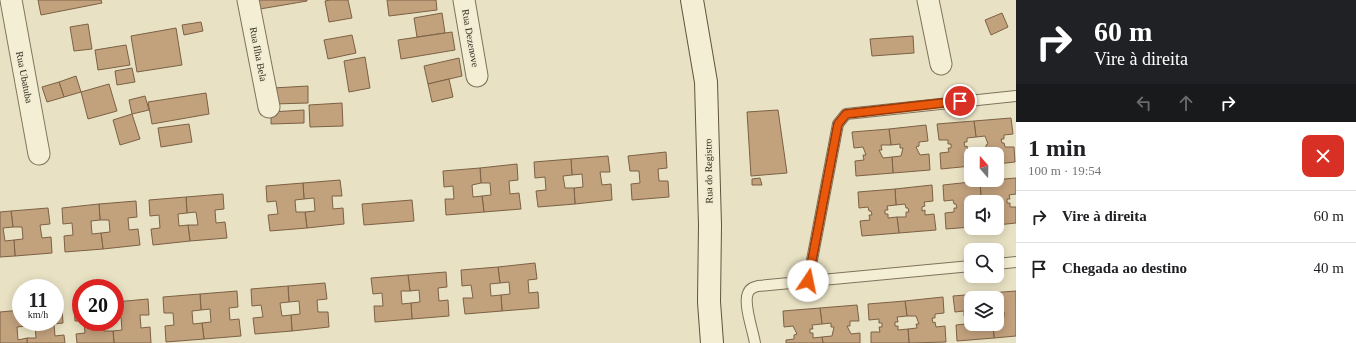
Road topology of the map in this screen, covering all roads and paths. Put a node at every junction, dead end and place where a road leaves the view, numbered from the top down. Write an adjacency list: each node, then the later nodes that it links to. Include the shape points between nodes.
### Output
1 (11, 0): 10 (street, Rua Ubatuba)
2 (248, 0): 9 (street, Rua Ilha Bela)
3 (464, 0): 7 (street, Rua Dezenove)
4 (692, 0): 15 (street, Rua do Registro, via 706,82 710,225 709,302)
5 (928, 0): 6 (street)
6 (941, 64)
7 (477, 76)
8 (1016, 96): 14 (lane, via 846,114 838,124)
9 (269, 107)
10 (39, 154)
11 (1016, 262): 12 (lane)
12 (1004, 263)
13 (964, 267): 14 (lane)
14 (808, 281): 16 (lane, via 751,288 746,303)
15 (712, 343)
16 (755, 343)

